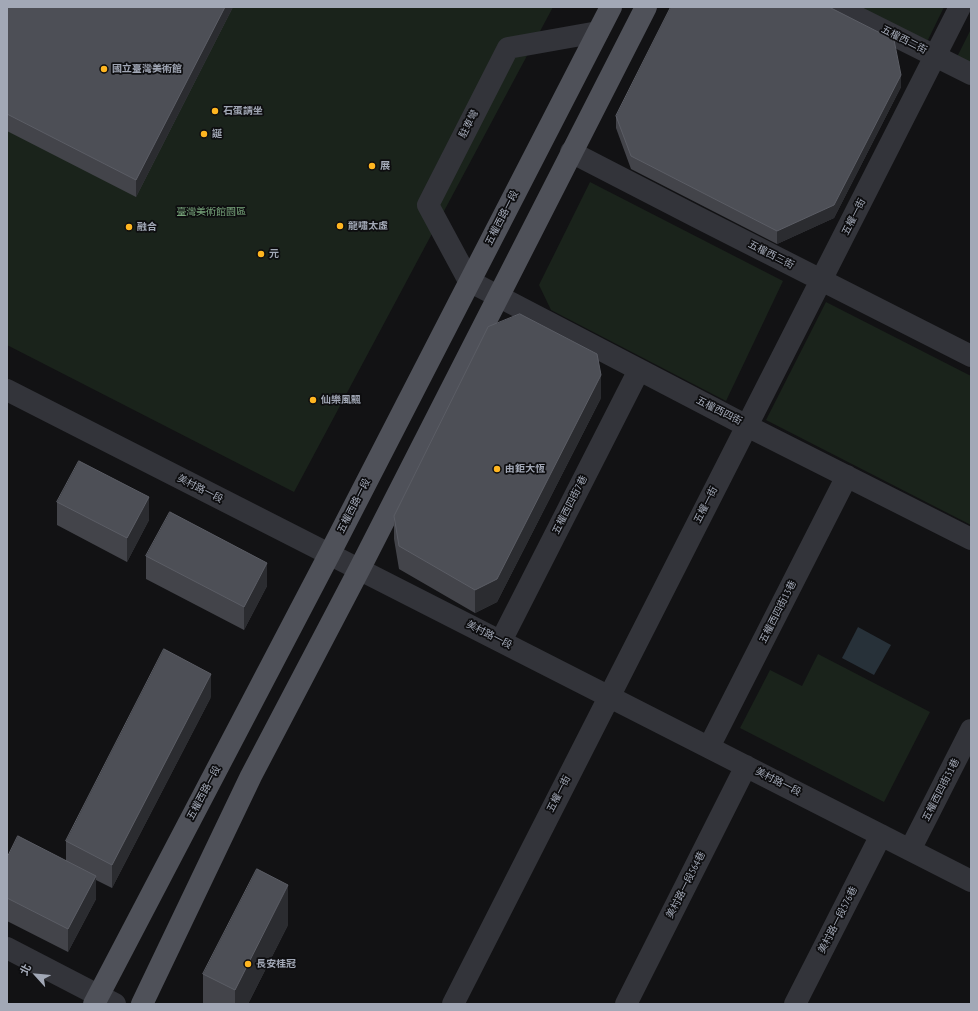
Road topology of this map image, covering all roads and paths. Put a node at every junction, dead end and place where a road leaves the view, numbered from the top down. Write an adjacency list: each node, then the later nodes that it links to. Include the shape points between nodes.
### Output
1 (611, 7): 5 (main road, 五權西路一段)
2 (646, 7): 8 (main road)
3 (837, 7): 6 (street, 五權西二街)
4 (960, 7): 6 (street, 五權一街)
5 (598, 32): 10 (main road, 五權西路一段); 10 (street, 駐車彎, via 508,48 428,205)
6 (935, 56): 7 (street, 五權西二街); 9 (street, 五權一街)
7 (971, 74)
8 (571, 152): 9 (street, 五權西三街); 11 (main road)
9 (822, 280): 12 (street, 五權西三街); 15 (street, 五權一街)
10 (469, 281): 11 (street, 五權西四街); 18 (main road, 五權西路一段)
11 (498, 296): 13 (street, 五權西四街); 19 (main road)
12 (971, 356)
13 (639, 370): 15 (street, 五權西四街); 20 (street, 五權西四街7巷)
14 (7, 390): 18 (street, 美村路一段)
15 (747, 426): 16 (street, 五權西四街); 21 (street, 五權一街)
16 (847, 476): 17 (street, 五權西四街); 23 (street, 五權西四街13巷)
17 (971, 539)
18 (329, 555): 19 (street, 美村路一段); 29 (main road, 五權西路一段)
19 (359, 570): 20 (street, 美村路一段); 30 (main road, via 251,776)
20 (501, 641): 21 (street, 美村路一段)
21 (608, 696): 23 (street, 美村路一段); 31 (street, 五權一街)
22 (971, 730): 26 (street, 五權西四街31巷)
23 (709, 747): 24 (street, 美村路一段)
24 (746, 766): 25 (street, 美村路一段); 32 (street, 美村路一段564巷)
25 (881, 835): 26 (street, 美村路一段); 33 (street, 美村路一段576巷)
26 (910, 850): 27 (street, 美村路一段)
27 (971, 881)
28 (7, 948): 29 (street)
29 (102, 1001)
30 (142, 1004)
31 (453, 1004)
32 (626, 1004)
33 (796, 1004)

